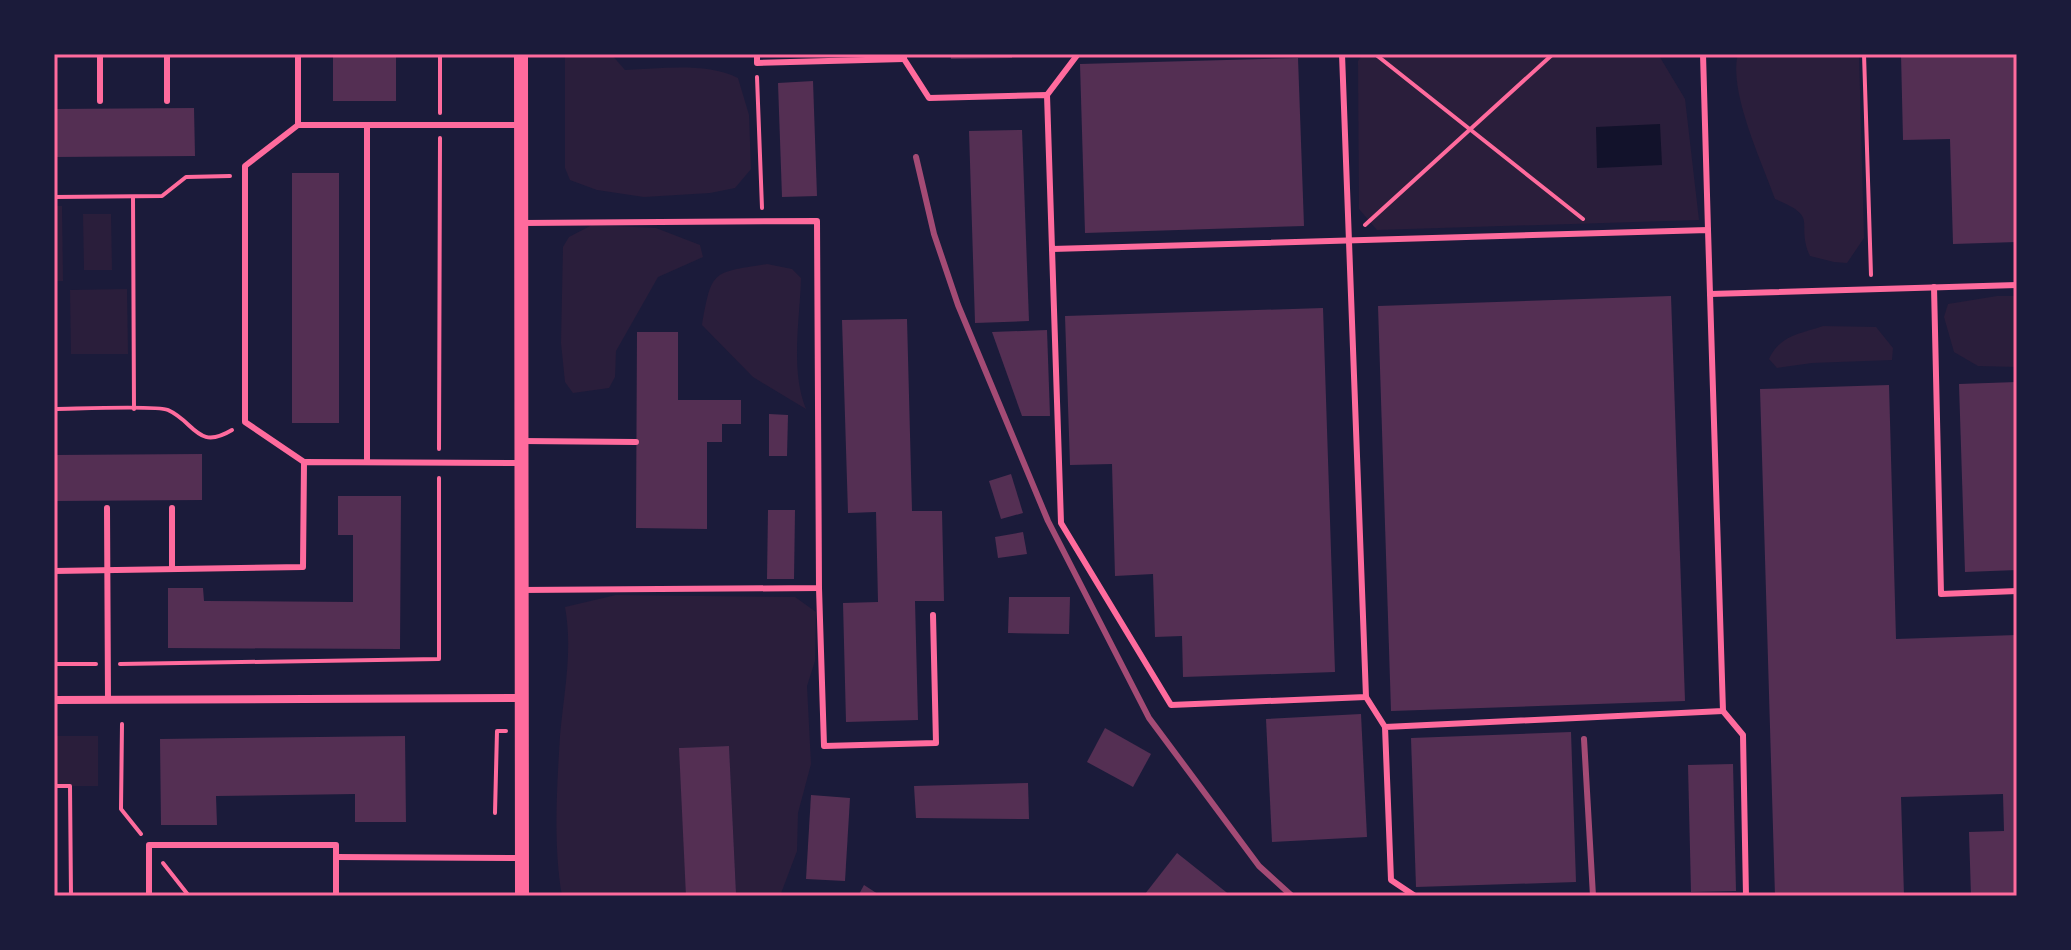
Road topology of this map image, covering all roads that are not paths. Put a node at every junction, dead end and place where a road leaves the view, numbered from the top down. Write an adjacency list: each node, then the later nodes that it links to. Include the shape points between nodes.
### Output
1 (100, 54): 11 (lane)
2 (167, 54): 12 (lane)
3 (298, 54): 13 (lane)
4 (521, 54): 15 (street)
5 (757, 54): 9 (lane, via 757,63)
6 (1078, 54): 10 (lane)
7 (1342, 54): 18 (lane)
8 (1703, 54): 17 (lane)
9 (904, 56): 10 (lane, via 929,98)
10 (1047, 95): 19 (lane)
11 (100, 101)
12 (167, 101)
13 (298, 125): 14 (lane); 25 (lane, via 245,166 245,422)
14 (367, 125): 15 (lane); 26 (lane)
15 (521, 125): 16 (street)
16 (521, 223): 23 (street); 33 (lane, via 817,221)
17 (1708, 230): 18 (lane); 22 (lane)
18 (1349, 240): 19 (lane); 37 (lane)
19 (1052, 249): 37 (lane, via 1061,523 1171,705)
20 (2017, 285): 21 (lane)
21 (1934, 287): 22 (lane); 35 (lane, via 1941,594)
22 (1710, 294): 41 (lane)
23 (522, 441): 24 (lane); 27 (street)
24 (636, 442)
25 (304, 462): 26 (lane); 30 (lane, via 303,567)
26 (367, 462): 27 (lane)
27 (522, 463): 34 (street)
28 (107, 508): 31 (lane)
29 (172, 508): 30 (lane)
30 (172, 569): 31 (lane)
31 (107, 570): 32 (lane); 40 (lane)
32 (54, 571)
33 (819, 588): 34 (lane); 36 (lane, via 824,746 936,743)
34 (521, 590): 38 (street)
35 (2017, 591)
36 (933, 615)
37 (1366, 697): 42 (lane)
38 (521, 698): 40 (street); 44 (street)
39 (54, 700): 40 (street)
40 (108, 700)
41 (1723, 711): 42 (lane); 49 (lane, via 1743,735)
42 (1385, 727): 48 (lane, via 1391,880)
43 (336, 857): 44 (lane); 45 (lane, via 336,845 149,845); 46 (lane)
44 (521, 858): 47 (street)
45 (149, 896)
46 (336, 896)
47 (522, 896)
48 (1415, 896)
49 (1746, 896)

